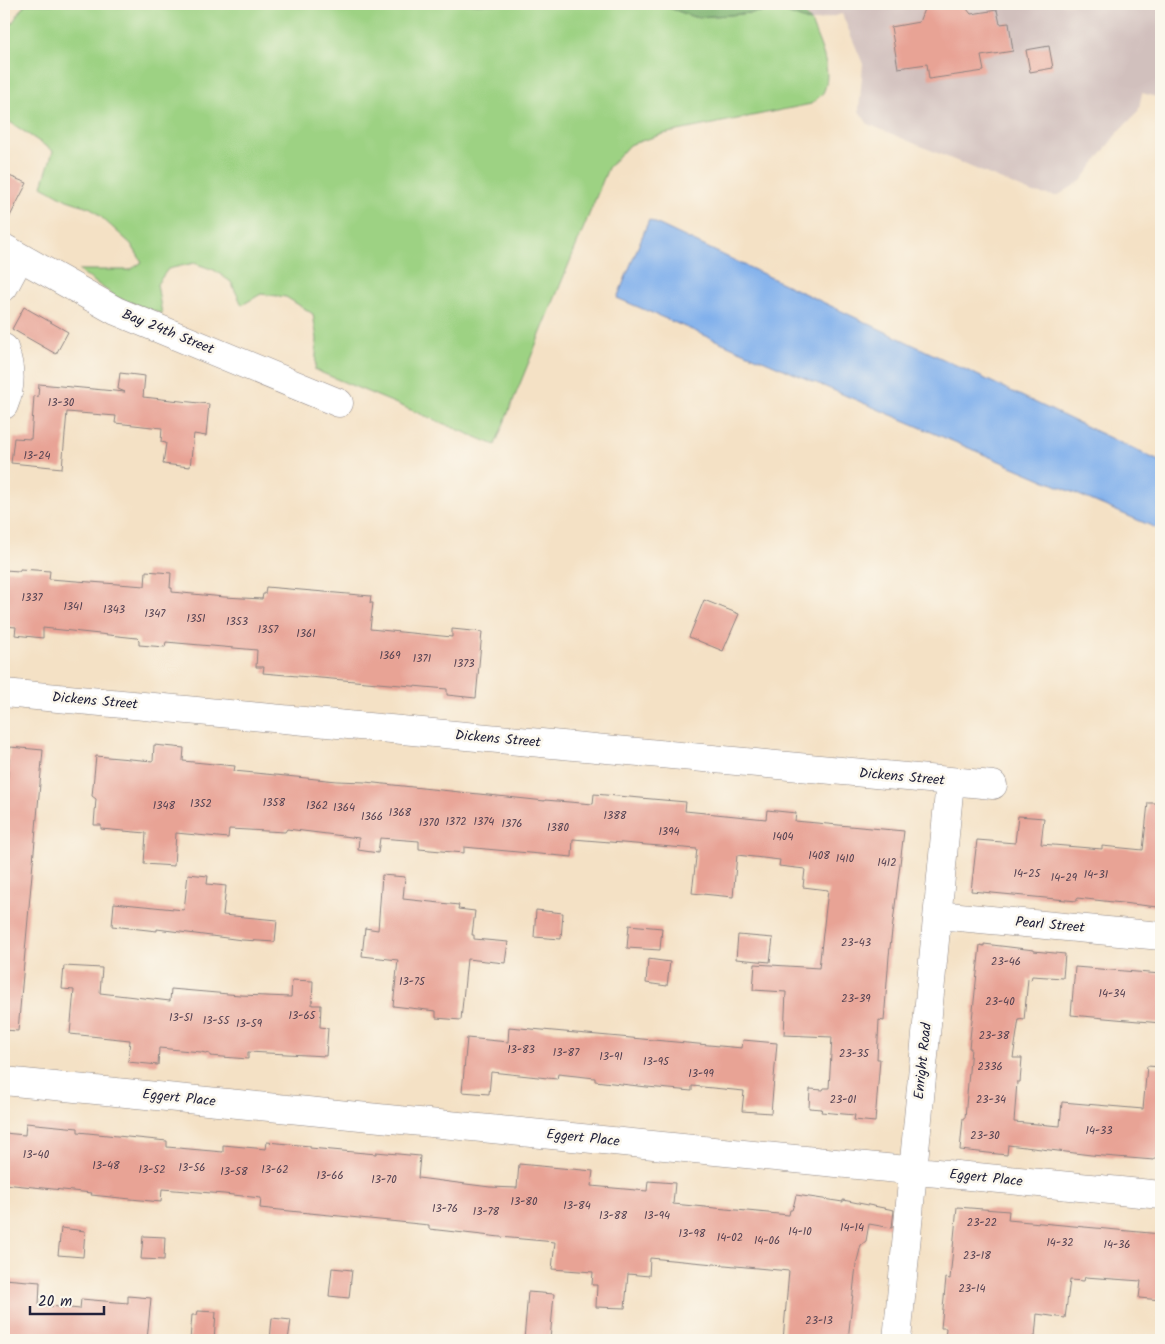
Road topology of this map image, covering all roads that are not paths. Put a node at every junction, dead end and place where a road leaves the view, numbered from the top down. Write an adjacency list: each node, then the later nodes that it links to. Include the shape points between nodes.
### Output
1 (12, 253): 2 (street); 4 (street, Bay 24th Street, via 116,311)
2 (4, 287)
3 (4, 348): 5 (street, via 11,378)
4 (339, 404)
5 (4, 405)
6 (4, 693): 7 (street, Dickens Street)
7 (950, 782): 8 (street, Dickens Street); 9 (street, Enright Road)
8 (993, 785)
9 (938, 915): 10 (street, Pearl Street); 12 (street, Enright Road)
10 (1161, 936)
11 (4, 1081): 12 (street, Eggert Place)
12 (913, 1170): 13 (street, Eggert Place); 14 (street, Enright Road)
13 (1161, 1195)
14 (897, 1340)

